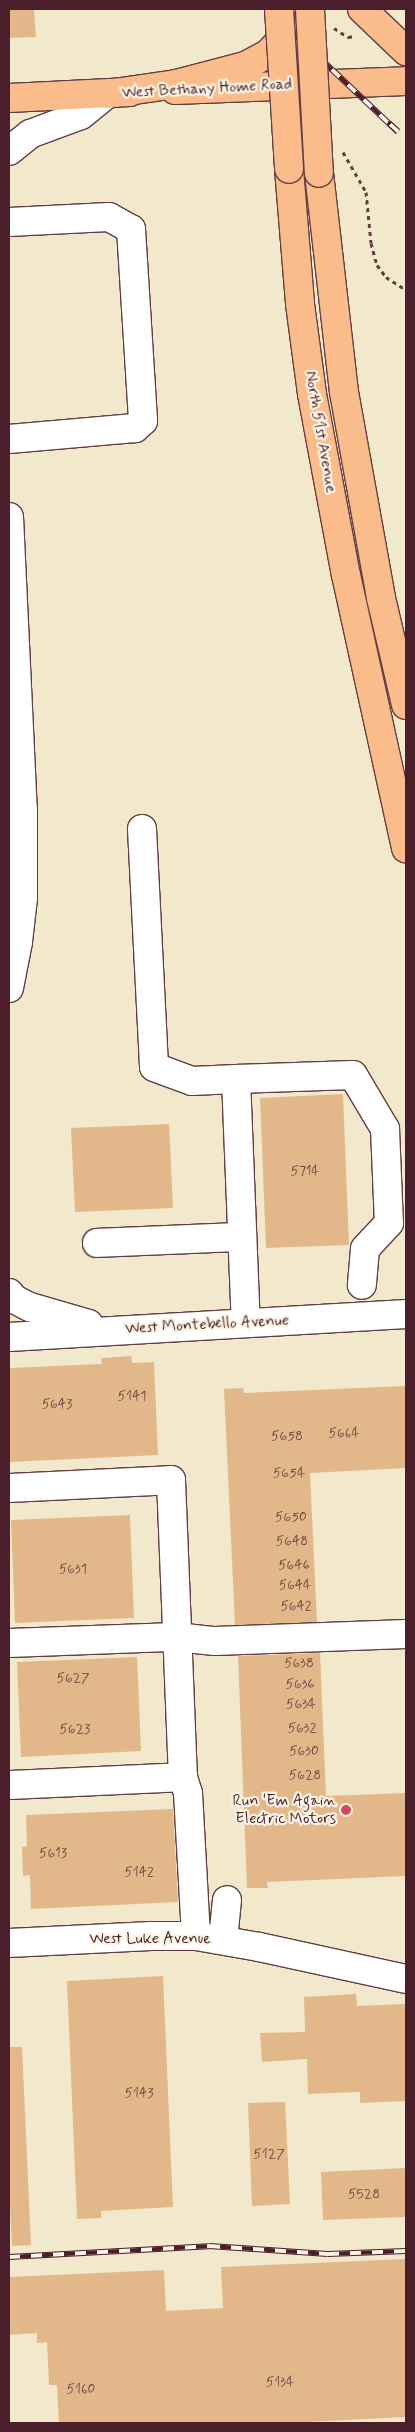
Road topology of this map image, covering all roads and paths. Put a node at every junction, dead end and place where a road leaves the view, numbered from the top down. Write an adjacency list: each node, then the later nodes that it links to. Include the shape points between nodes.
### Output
1 (279, 9): 19 (main road, North 51st Avenue, bridge, via 300,304 312,394 346,575)
2 (286, 9): 9 (main road, via 280,41 268,54 244,66 176,84)
3 (310, 9): 17 (main road, North 51st Avenue, bridge, via 319,173 344,392 381,598)
4 (368, 23): 5 (path, via 348,37); 6 (main road); 7 (main road)
5 (331, 26)
6 (406, 33)
7 (406, 51)
8 (402, 77): 9 (main road, West Bethany Home Road)
9 (107, 94): 10 (main road, West Bethany Home Road); 12 (street, via 81,115 30,134)
10 (9, 98)
11 (342, 150): 14 (path, via 366,192 371,243 377,265 386,277)
12 (9, 151)
13 (9, 222): 15 (street, via 109,217 132,229 143,421 135,428)
14 (406, 290)
15 (9, 439)
16 (9, 517): 20 (street, via 23,810 23,898)
17 (406, 705)
18 (142, 829): 21 (street, via 154,1067 192,1081)
19 (406, 849)
20 (9, 988)
21 (236, 1079): 22 (street); 24 (street, via 353,1075 385,1129 390,1223 365,1249)
22 (242, 1237): 23 (street); 27 (street)
23 (97, 1243)
24 (362, 1285)
25 (9, 1293): 28 (street, via 30,1307)
26 (406, 1314): 27 (street, West Montebello Avenue)
27 (246, 1323): 28 (street, West Montebello Avenue)
28 (114, 1330): 29 (street, West Montebello Avenue)
29 (9, 1337)
30 (9, 1488): 32 (street, via 170,1480)
31 (406, 1634): 32 (street, via 215,1641)
32 (176, 1637): 33 (street); 34 (street)
33 (9, 1643)
34 (183, 1777): 35 (street); 37 (street)
35 (9, 1785)
36 (227, 1900): 37 (street)
37 (210, 1938): 38 (street, West Luke Avenue, via 151,1936); 39 (street, West Luke Avenue)
38 (9, 1943)
39 (406, 1979)

